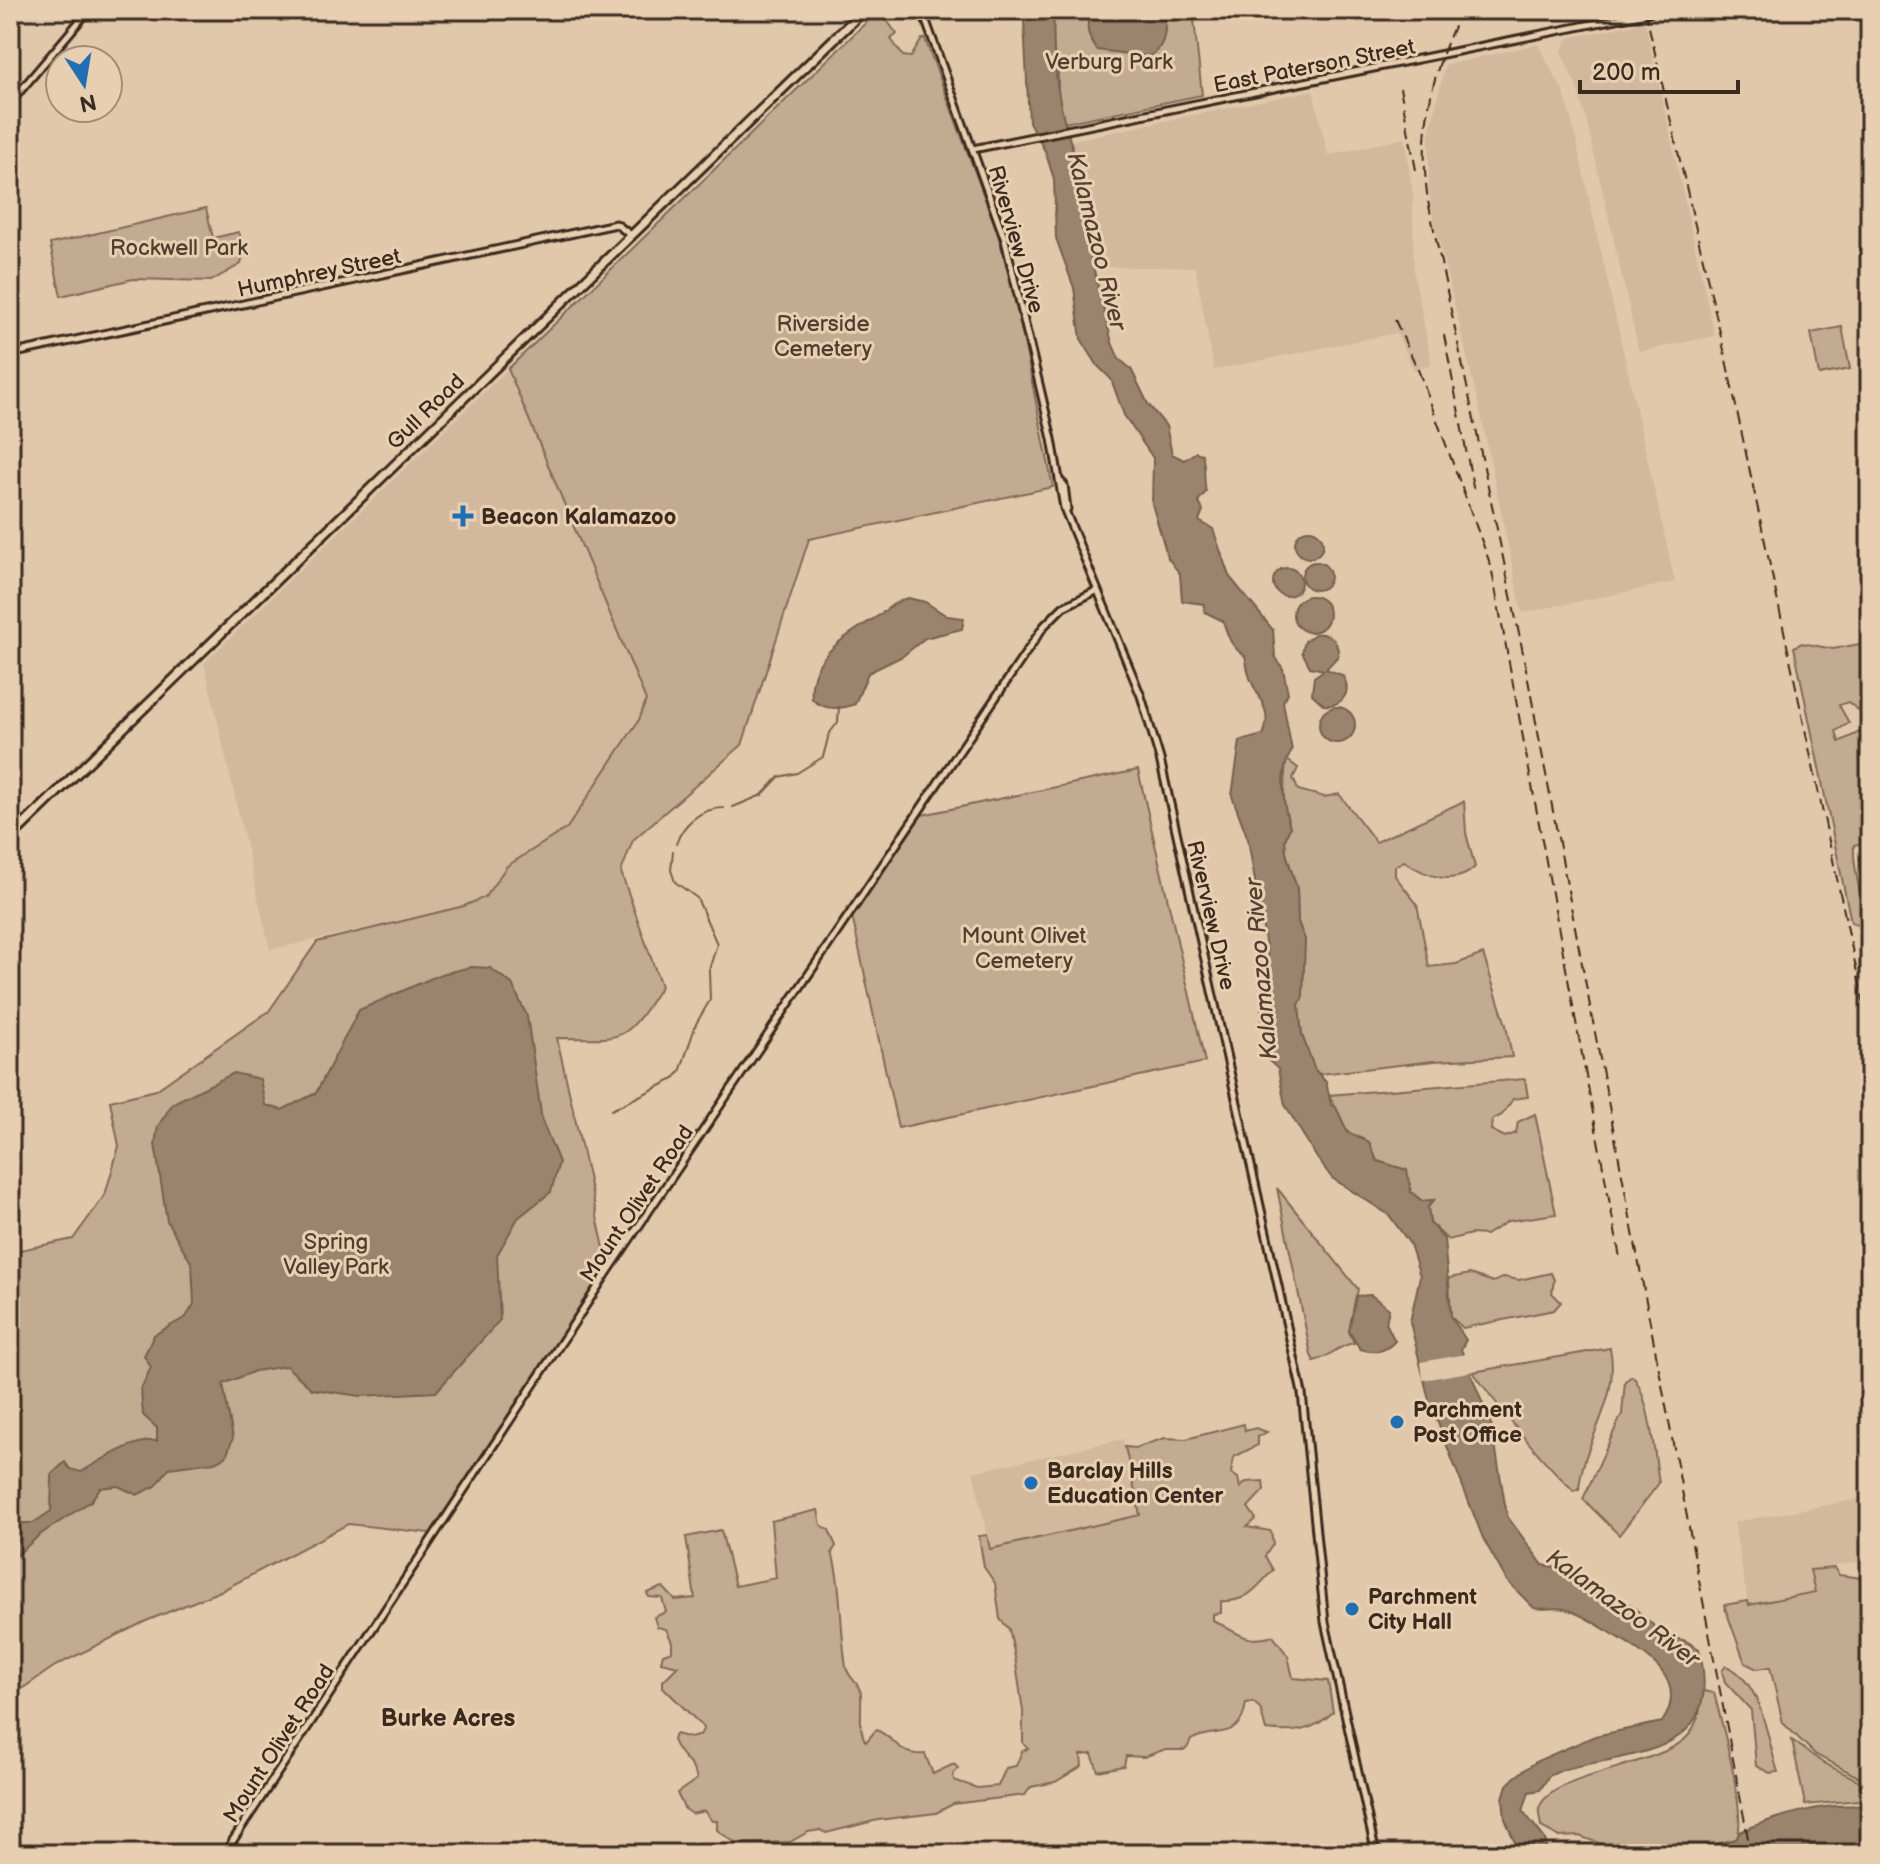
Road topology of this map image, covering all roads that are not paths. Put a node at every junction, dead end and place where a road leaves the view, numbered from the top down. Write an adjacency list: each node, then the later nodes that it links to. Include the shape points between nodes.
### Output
1 (89, 10): 5 (street)
2 (864, 10): 7 (main road, Gull Road)
3 (922, 10): 6 (street, Riverview Drive)
4 (1661, 10): 6 (street, East Paterson Street)
5 (10, 103)
6 (973, 149): 9 (street, Riverview Drive, via 1014,273 1067,509)
7 (631, 235): 8 (street, Humphrey Street, via 616,224); 10 (main road, Gull Road)
8 (10, 354)
9 (1096, 591): 11 (street, Mount Olivet Road, via 1063,607 1044,626 609,1270); 12 (street, Riverview Drive, via 1137,686 1160,759 1302,1393 1325,1622)
10 (10, 838)
11 (224, 1854)
12 (1376, 1854)

